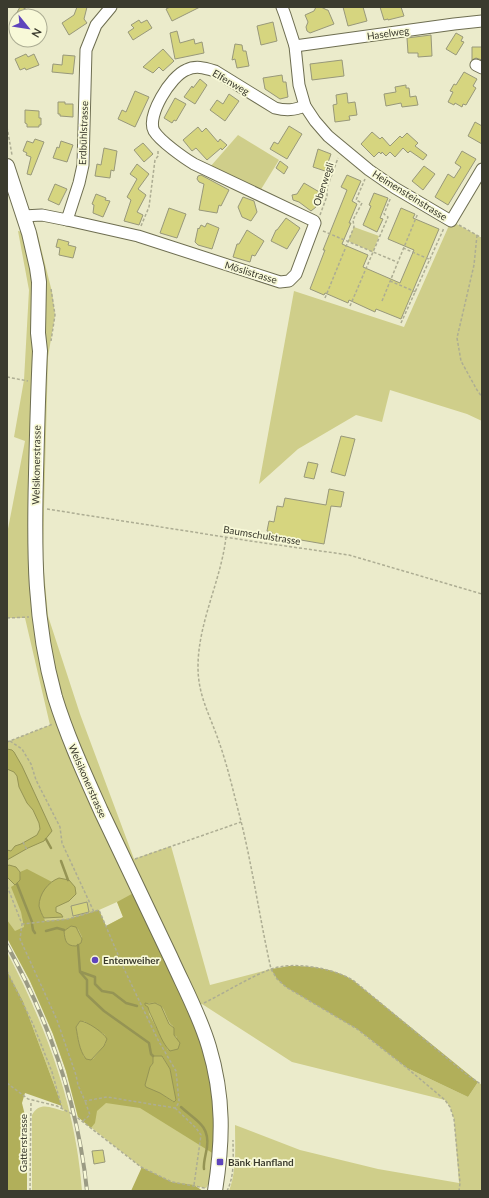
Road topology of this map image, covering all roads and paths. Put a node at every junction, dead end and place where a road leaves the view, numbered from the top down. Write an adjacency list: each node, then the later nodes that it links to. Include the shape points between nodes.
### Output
1 (111, 7): 15 (street, Erdbühlstrasse, via 96,25 86,50 83,166)
2 (282, 7): 4 (street, Heimensteinstrasse)
3 (482, 21): 4 (street, Haselweg)
4 (295, 46): 5 (street, Heimensteinstrasse, via 299,85)
5 (305, 106): 7 (street, Elfenweg, via 293,110 276,108 215,71 196,67 185,70 169,84 154,113 152,126); 8 (street, Heimensteinstrasse, via 323,131)
6 (7, 127): 9 (path)
7 (159, 136): 17 (street, via 194,164); 18 (path, via 158,156 155,160 148,207)
8 (342, 148): 11 (street, Heimensteinstrasse); 17 (path, Oberwegli, via 327,188 325,202)
9 (10, 160): 14 (main road, Welsikonerstrasse)
10 (482, 169): 16 (street)
11 (369, 170): 12 (street, Heimensteinstrasse); 21 (path, via 356,200 362,203 353,220 354,227)
12 (395, 188): 13 (street, Heimensteinstrasse); 23 (path, via 384,214 388,217)
13 (422, 203): 16 (street, Heimensteinstrasse); 22 (path)
14 (24, 216): 15 (street, via 42,215); 27 (main road, Welsikonerstrasse)
15 (67, 220): 17 (street, Möslistrasse, via 138,236 280,282 285,282 296,274)
16 (450, 220): 19 (path); 24 (path)
17 (314, 224): 21 (path)
18 (141, 227)
19 (477, 235): 20 (path); 34 (path, via 474,265 457,338 461,362)
20 (482, 238)
21 (348, 241): 23 (path); 29 (path)
22 (403, 248): 24 (path); 25 (path)
23 (372, 252): 25 (path); 31 (path)
24 (431, 260): 28 (path)
25 (397, 262): 26 (path)
26 (390, 281): 28 (path); 30 (path)
27 (44, 284): 33 (main road, Welsikonerstrasse, via 38,333); 33 (path, via 55,315)
28 (416, 292): 32 (path)
29 (325, 298)
30 (382, 301)
31 (350, 306)
32 (401, 323)
33 (45, 347): 35 (main road, Welsikonerstrasse, via 39,370)
34 (482, 397)
35 (35, 508): 36 (path, Baumschulstrasse); 38 (main road, Welsikonerstrasse, via 35,563 39,617 49,671)
36 (226, 537): 37 (path, Baumschulstrasse, via 349,555); 41 (path, via 202,632 199,675 201,695 219,742)
37 (482, 594)
38 (63, 720): 39 (path); 50 (main road, Welsikonerstrasse, via 83,772)
39 (10, 741): 40 (path); 46 (path, via 22,749 31,764 37,782 60,826 62,843)
40 (7, 742)
41 (241, 822): 44 (path); 48 (path)
42 (23, 842): 43 (path)
43 (27, 850)
44 (134, 859)
45 (7, 886): 47 (path)
46 (94, 912): 47 (path, via 68,919); 56 (path, via 99,910 146,1015 176,1071 179,1101)
47 (22, 924): 54 (path, via 20,939 57,1020)
48 (271, 969): 50 (path); 52 (path, via 289,966 316,968 349,977); 65 (path, via 286,987 357,1030 445,1100 454,1120)
49 (7, 971): 55 (path, via 33,1024 52,1072)
50 (194, 1008): 64 (main road, Welsikonerstrasse, via 209,1047 219,1093 222,1134)
51 (7, 1083): 53 (path, Gatterstrasse)
52 (482, 1085)
53 (31, 1101): 55 (path); 63 (path, Gatterstrasse)
54 (85, 1101): 56 (path, via 107,1097); 57 (path, via 90,1114)
55 (62, 1108): 57 (path)
56 (175, 1108): 62 (path, via 201,1135)
57 (82, 1121): 62 (path, via 141,1167 172,1182)
58 (230, 1161): 59 (path)
59 (233, 1161)
60 (228, 1180): 61 (path)
61 (231, 1181)
62 (194, 1185): 64 (path)
63 (30, 1191)
64 (215, 1191)
65 (459, 1191)

